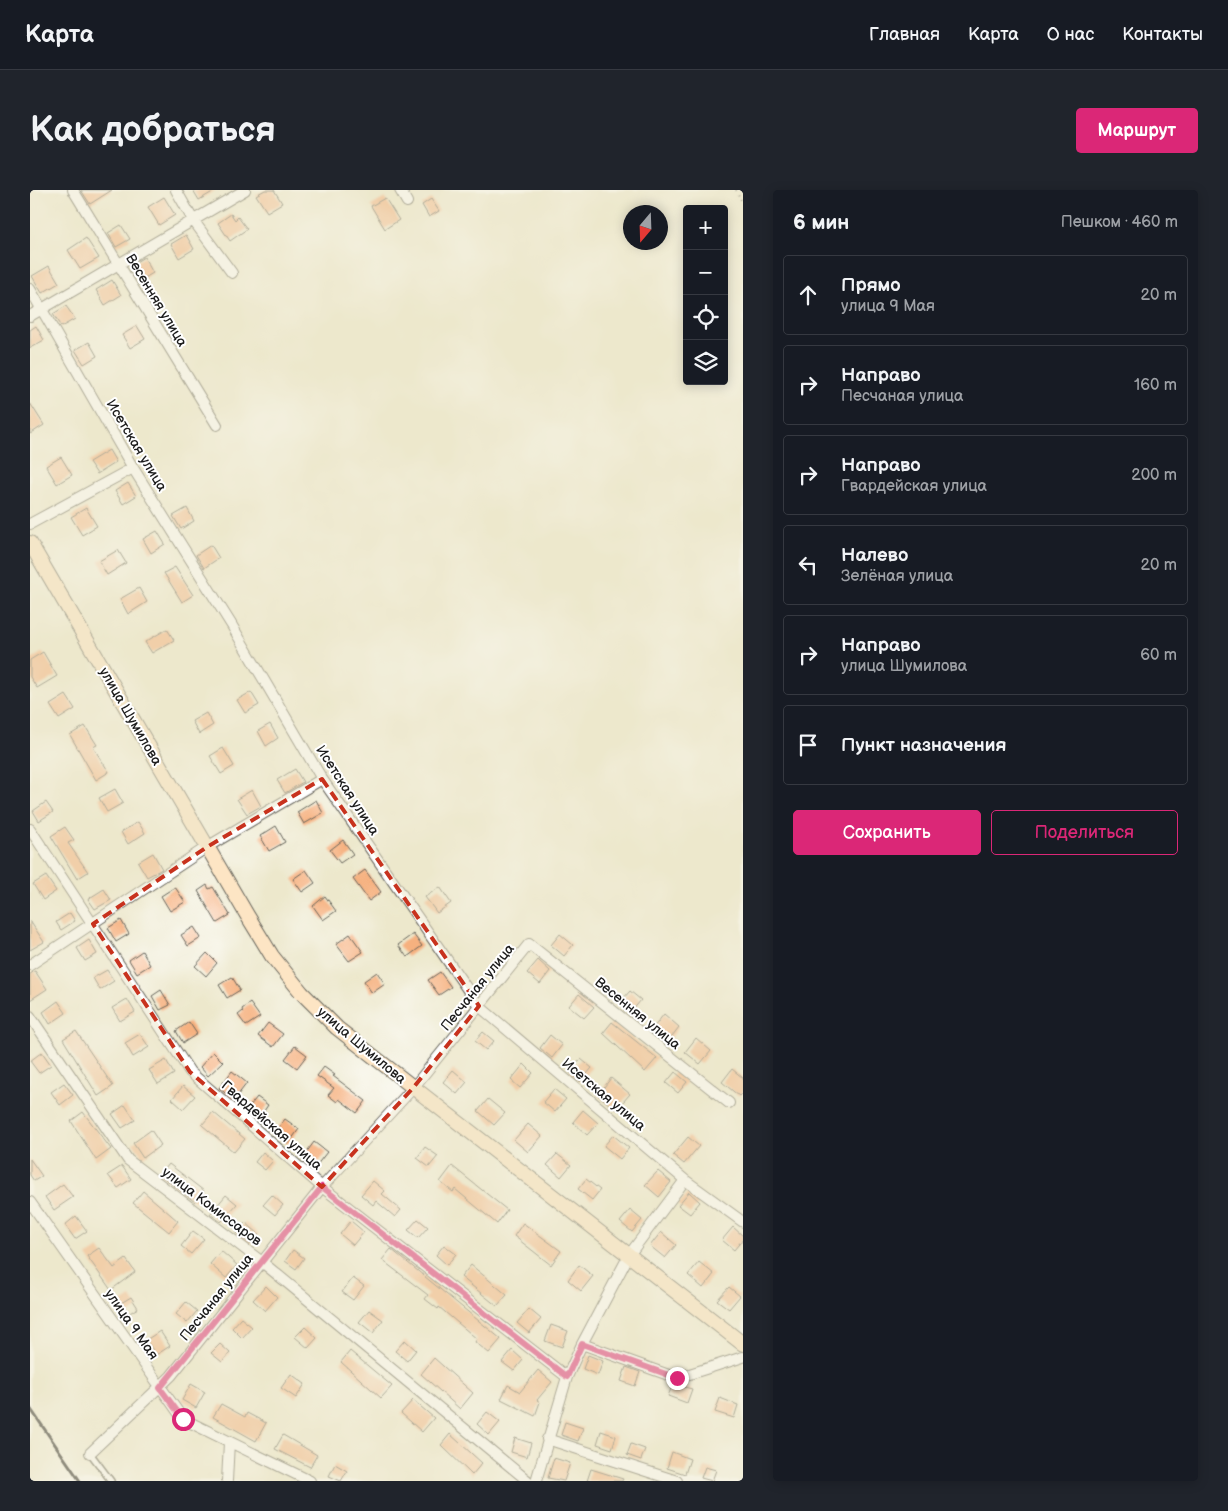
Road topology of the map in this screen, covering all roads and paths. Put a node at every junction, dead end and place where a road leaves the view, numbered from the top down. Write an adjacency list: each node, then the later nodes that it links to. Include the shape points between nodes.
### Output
1 (73, 190): 9 (street, Весенняя улица)
2 (176, 190): 8 (street)
3 (245, 190): 8 (street)
4 (400, 190): 6 (street)
5 (736, 190): 7 (path)
6 (407, 202)
7 (743, 204)
8 (193, 220): 9 (street); 10 (street)
9 (119, 264): 12 (street); 14 (street, Весенняя улица)
10 (232, 273)
11 (30, 289): 12 (street, Исетская улица)
12 (42, 309): 13 (street); 15 (street, Исетская улица)
13 (30, 316)
14 (217, 425)
15 (133, 468): 16 (street); 18 (street, Исетская улица, via 231,624)
16 (30, 524)
17 (30, 543): 20 (street, улица Шумилова)
18 (322, 779): 20 (street); 24 (street, Исетская улица)
19 (30, 829): 21 (street, Гвардейская улица)
20 (207, 847): 21 (street); 26 (street, улица Шумилова, via 272,956 302,993 337,1028)
21 (93, 924): 23 (street); 29 (street, Гвардейская улица, via 190,1072)
22 (529, 944): 24 (street, Песчаная улица); 27 (street, Весенняя улица)
23 (30, 965)
24 (479, 1006): 26 (street, Песчаная улица); 28 (street, Исетская улица)
25 (30, 1016): 33 (street, улица Комиссаров, via 128,1160)
26 (413, 1088): 29 (street, Песчаная улица); 32 (street, улица Шумилова)
27 (729, 1103)
28 (685, 1180): 31 (street, Исетская улица); 32 (street)
29 (322, 1187): 33 (street, Песчаная улица); 37 (street, Гвардейская улица)
30 (30, 1202): 38 (street, улица 9 Мая)
31 (743, 1222)
32 (629, 1255): 34 (street); 35 (street, улица Шумилова)
33 (262, 1262): 38 (street, Песчаная улица); 45 (street, улица Комиссаров)
34 (582, 1344): 36 (street, via 677,1378); 37 (street)
35 (743, 1344)
36 (743, 1357)
37 (567, 1377): 39 (street)
38 (160, 1388): 40 (street, улица 9 Мая, via 183,1419); 41 (street, Песчаная улица)
39 (547, 1440): 46 (street); 47 (street)
40 (230, 1442): 43 (street); 44 (street, улица 9 Мая)
41 (90, 1453): 42 (lane)
42 (111, 1481)
43 (227, 1481)
44 (310, 1481)
45 (528, 1481)
46 (536, 1481)
47 (677, 1481)

